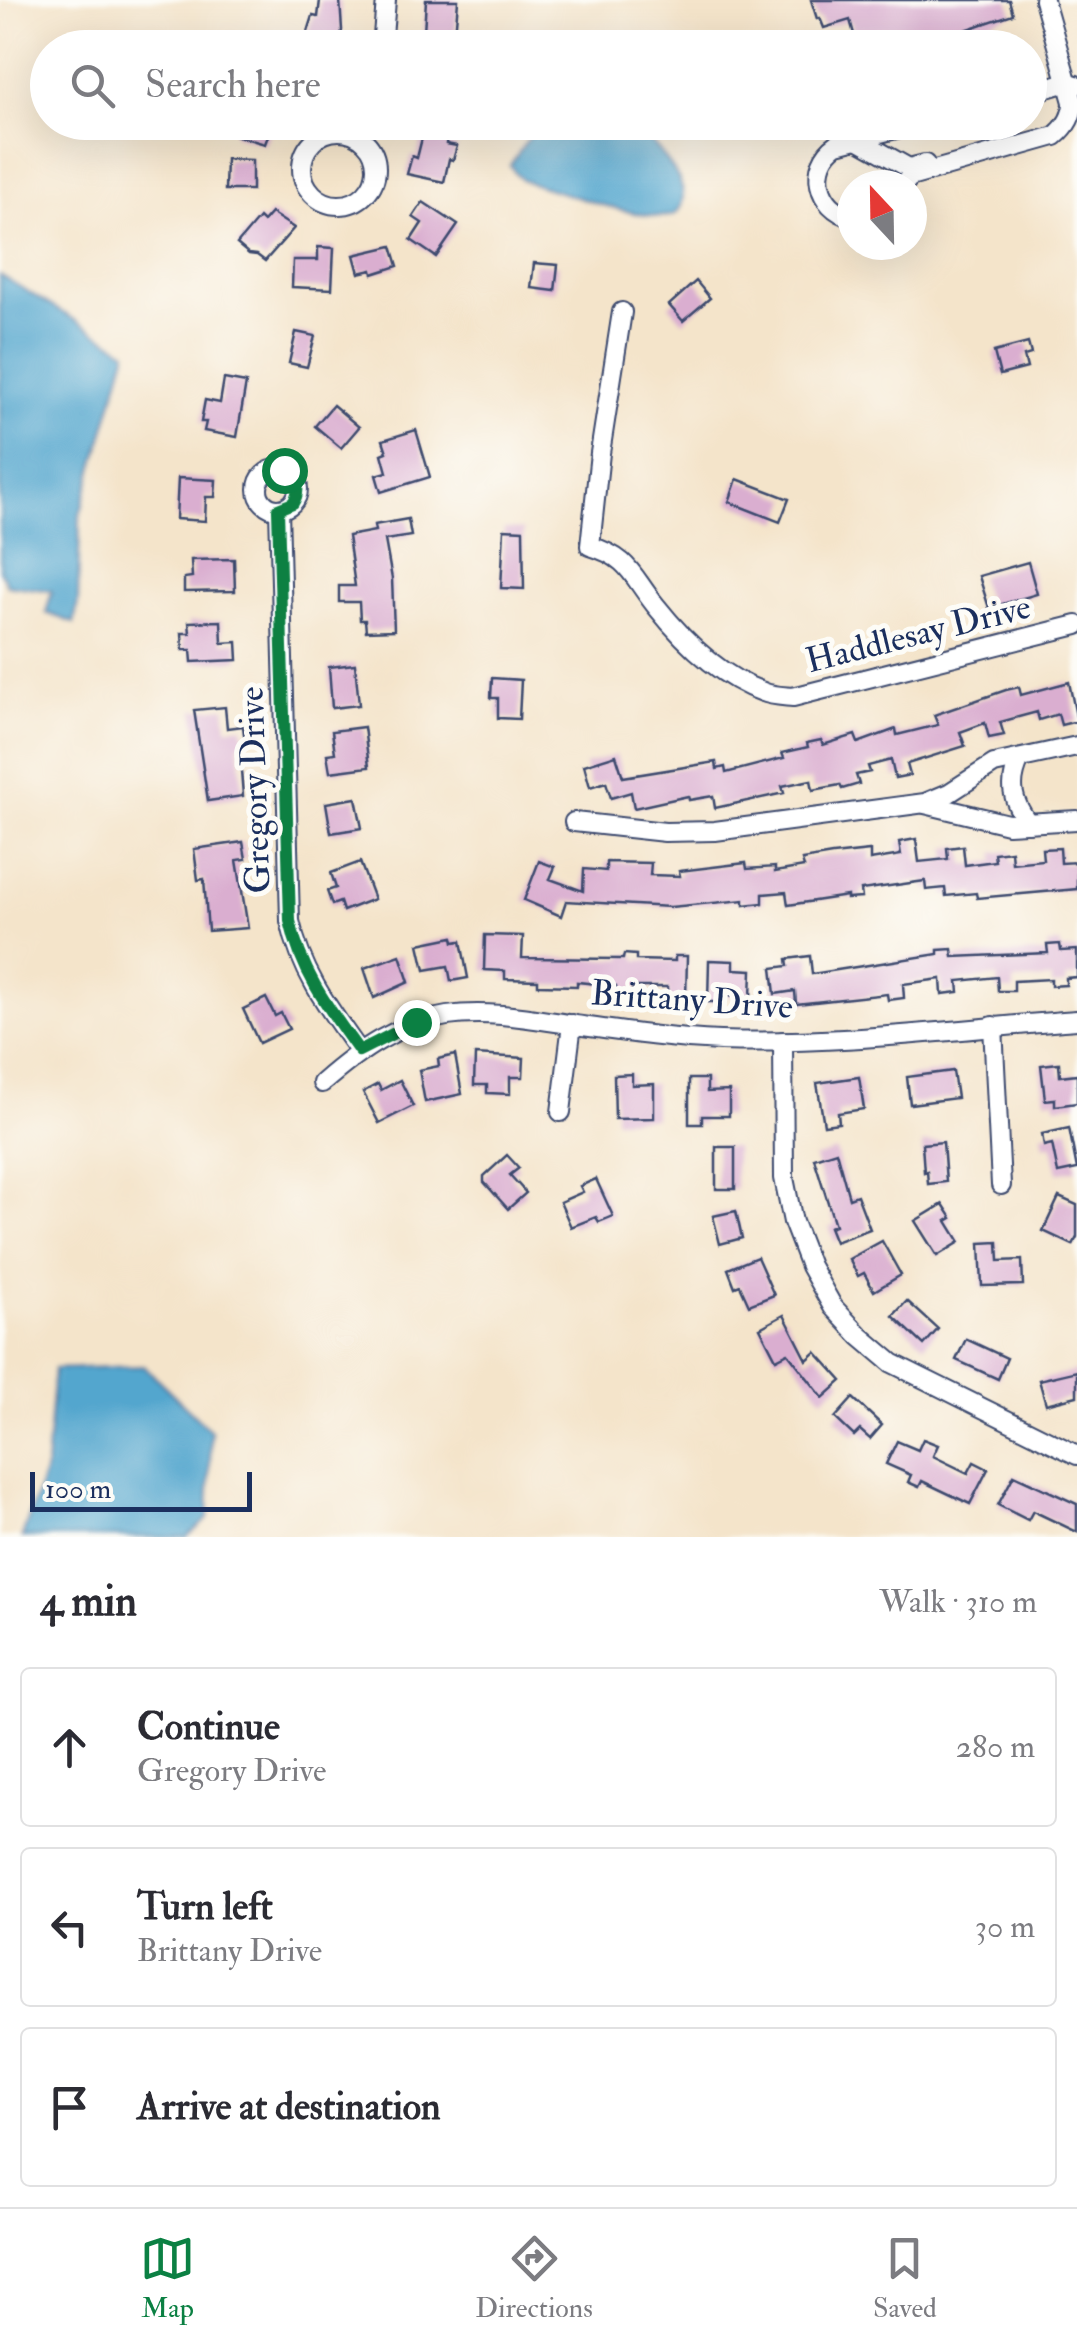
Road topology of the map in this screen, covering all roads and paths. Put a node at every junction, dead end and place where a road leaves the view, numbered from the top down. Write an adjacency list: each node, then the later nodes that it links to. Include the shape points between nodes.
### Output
1 (386, 0): 3 (street)
2 (1044, 0): 4 (street)
3 (384, 30)
4 (1070, 79): 5 (street, via 1061,120); 6 (street, via 1069,121)
5 (1047, 128)
6 (1047, 138)
7 (317, 140): 8 (street, via 302,162 306,185 324,202 348,204 375,180)
8 (368, 140)
9 (859, 140): 10 (street, via 909,168); 13 (street, via 829,150 818,175)
10 (1011, 140)
11 (1041, 140): 12 (street)
12 (927, 172)
13 (837, 210)
14 (622, 312): 16 (street, Haddlesay Drive, via 590,546 629,565 682,638 722,669 763,693 793,697)
15 (278, 509): 27 (street, Gregory Drive, via 290,921 307,975)
16 (1077, 625)
17 (1077, 746): 18 (street)
18 (1020, 759): 19 (street, via 982,770); 22 (street, via 1014,800)
19 (925, 804): 21 (street, via 715,831); 22 (street, via 994,822)
20 (1077, 820): 22 (street)
21 (574, 822)
22 (1028, 823)
23 (1077, 1020): 25 (street, Brittany Drive)
24 (572, 1024): 26 (street, Brittany Drive, via 716,1041); 27 (street, Brittany Drive, via 450,1015 416,1022); 29 (street)
25 (992, 1026): 26 (street, Brittany Drive); 30 (street)
26 (783, 1041): 31 (street, via 784,1178 810,1266 833,1307 892,1363)
27 (359, 1051): 28 (street, Brittany Drive)
28 (322, 1083)
29 (561, 1112)
30 (1001, 1185)
31 (1077, 1455)

